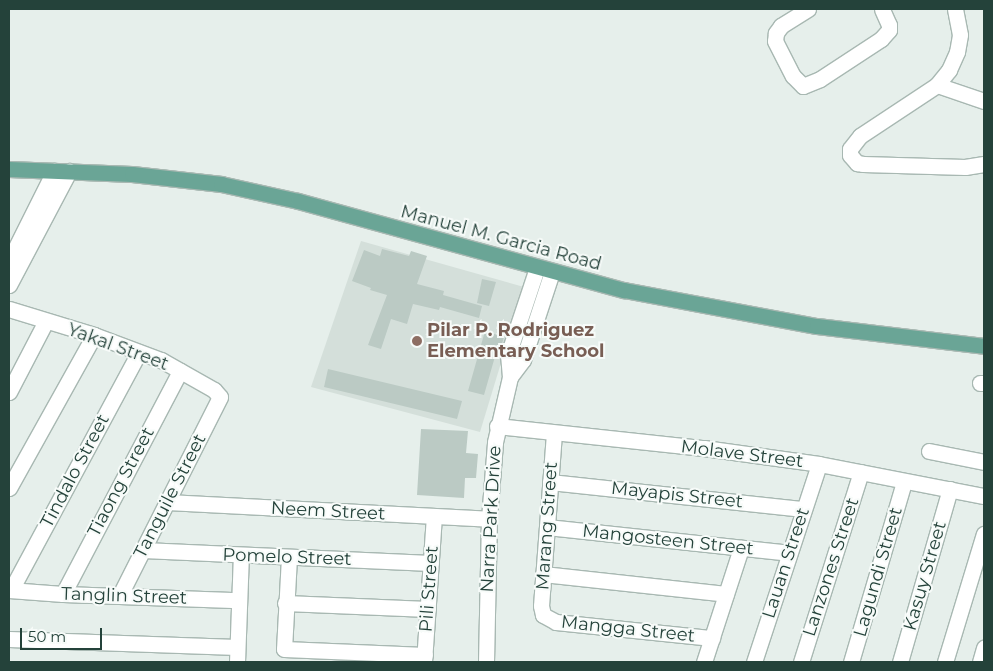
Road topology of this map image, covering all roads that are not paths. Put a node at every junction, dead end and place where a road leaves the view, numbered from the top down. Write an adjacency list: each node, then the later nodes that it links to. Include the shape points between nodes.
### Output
1 (808, 9): 2 (street, via 781,26 775,41 792,76 803,86 820,79 881,39 890,25)
2 (882, 9)
3 (955, 9): 4 (street, via 960,35 957,52)
4 (938, 85): 5 (street); 6 (street, via 860,136 850,149 852,160 863,164 965,167)
5 (984, 101)
6 (984, 164)
7 (9, 169): 8 (main road, Manuel M. Garcia Road)
8 (62, 171): 9 (street); 10 (main road, Manuel M. Garcia Road, via 132,174 221,184 298,201); 11 (street)
9 (9, 261)
10 (544, 270): 15 (main road, Manuel M. Garcia Road, via 624,290 816,326); 20 (street, Narra Park Drive, via 524,360 510,377)
11 (9, 285)
12 (9, 309): 13 (street, Yakal Street)
13 (46, 321): 14 (street, Yakal Street); 18 (street)
14 (94, 335): 16 (street, Yakal Street); 28 (street)
15 (984, 346)
16 (139, 352): 17 (street, Yakal Street); 44 (street, Tindalo Street)
17 (180, 370): 19 (street, Yakal Street); 45 (street, Tiaong Street)
18 (9, 392)
19 (220, 397): 31 (street, Tanguile Street)
20 (497, 426): 21 (street, Molave Street); 34 (street, Narra Park Drive)
21 (554, 433): 24 (street, Molave Street); 26 (street, Marang Street)
22 (930, 451): 23 (street)
23 (984, 462)
24 (819, 464): 25 (street, Molave Street); 32 (street, Lauan Street)
25 (861, 472): 27 (street, Molave Street); 60 (street, Lanzones Street)
26 (550, 482): 32 (street, Mayapis Street); 35 (street, Marang Street)
27 (904, 482): 29 (street, Molave Street); 61 (street, Lagundi Street)
28 (9, 488)
29 (950, 489): 30 (street, Molave Street); 62 (street, Kasuy Street)
30 (984, 496)
31 (167, 502): 33 (street, Neem Street); 38 (street, Tanguile Street)
32 (804, 509): 39 (street, Lauan Street)
33 (434, 517): 34 (street, Neem Street); 42 (street, Pili Street)
34 (489, 519): 57 (street, Narra Park Drive)
35 (547, 527): 37 (street, Mangosteen Street); 43 (street, Marang Street)
36 (984, 534): 63 (street)
37 (741, 548): 39 (street, Mangosteen Street); 46 (street)
38 (143, 550): 40 (street, Pomelo Street); 47 (street, Tanguile Street)
39 (789, 553): 59 (street, Lauan Street)
40 (241, 555): 41 (street, Pomelo Street); 48 (street)
41 (289, 557): 42 (street, Pomelo Street); 49 (street)
42 (431, 563): 50 (street, Pili Street)
43 (543, 574): 46 (street); 51 (street, Marang Street, via 541,606)
44 (10, 590): 45 (street, Tanglin Street)
45 (62, 594): 47 (street, Tanglin Street)
46 (726, 594): 52 (street)
47 (120, 596): 48 (street, Tanglin Street)
48 (239, 600): 55 (street)
49 (285, 603): 50 (street); 56 (street, via 284,649)
50 (428, 609): 56 (street, Pili Street)
51 (545, 618): 52 (street, Mangga Street, via 556,622)
52 (712, 638): 58 (street)
53 (9, 639): 55 (street)
54 (984, 648): 64 (street)
55 (237, 655)
56 (425, 659)
57 (486, 662)
58 (704, 662)
59 (754, 662)
60 (801, 662)
61 (851, 662)
62 (900, 662)
63 (945, 662)
64 (980, 662)

